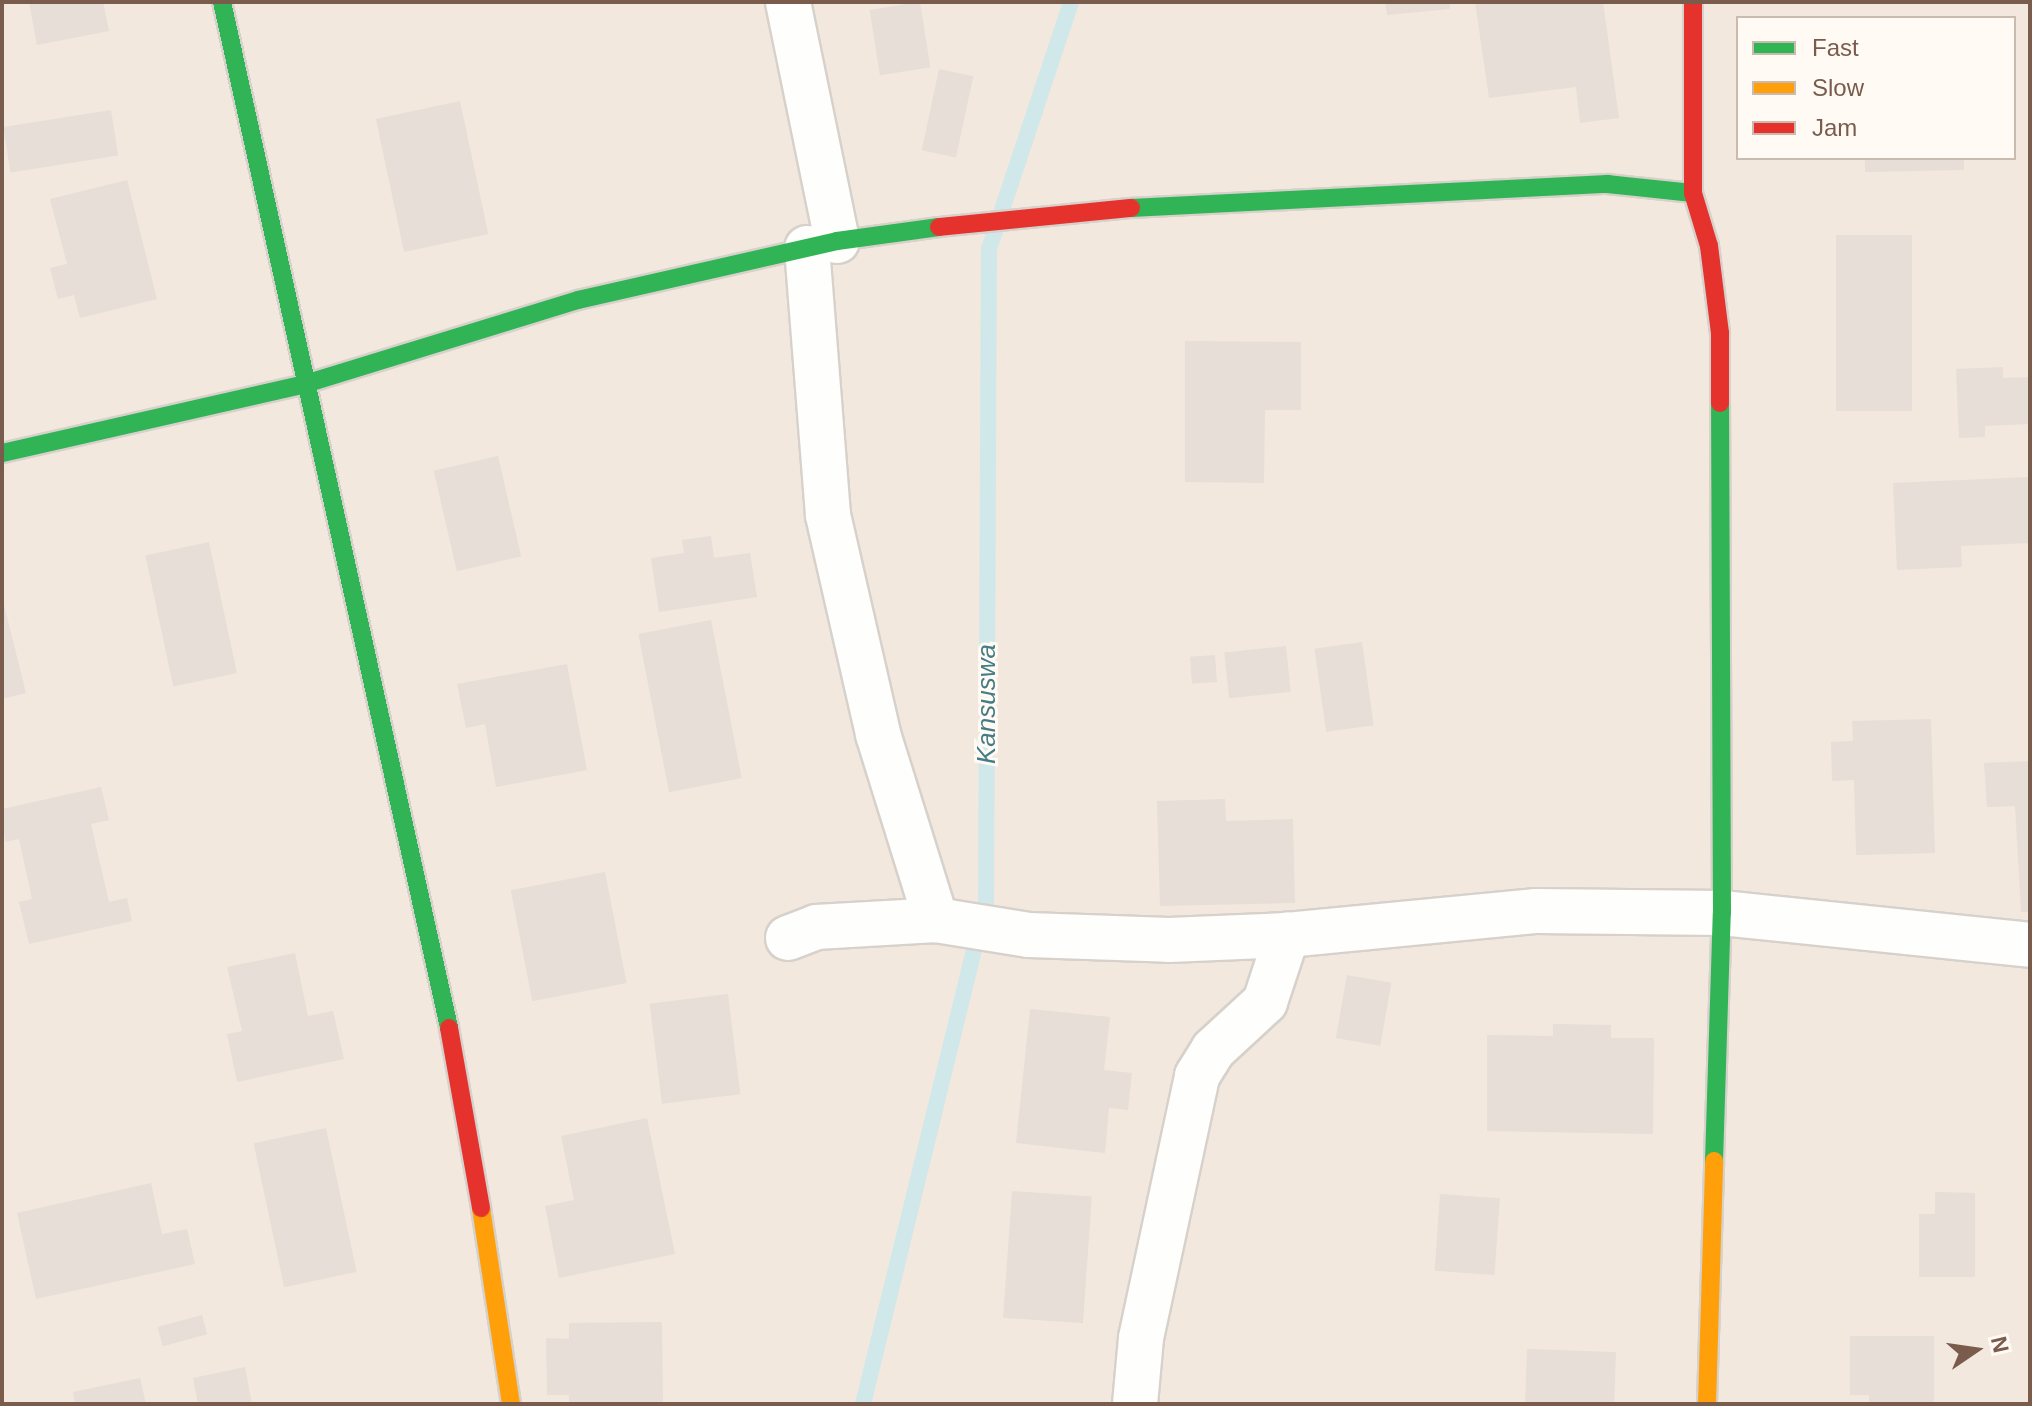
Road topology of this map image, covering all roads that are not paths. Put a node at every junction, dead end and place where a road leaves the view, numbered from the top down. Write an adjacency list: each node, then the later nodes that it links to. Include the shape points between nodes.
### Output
1 (222, 2): 6 (street)
2 (788, 2): 5 (street)
3 (1693, 2): 4 (street)
4 (1693, 193): 5 (street, via 1607,184 1054,212); 8 (street, via 1709,246 1720,333)
5 (822, 245): 6 (street, via 578,300); 9 (street, via 828,515 878,734)
6 (305, 384): 7 (street); 13 (street, via 464,1098)
7 (2, 453)
8 (1722, 913): 10 (street, via 1537,911); 12 (street); 15 (street)
9 (946, 920): 10 (street, via 1029,935 1169,940); 11 (street, via 816,927)
10 (1287, 935): 14 (street, via 1265,1002 1213,1050 1197,1076 1141,1338)
11 (788, 938)
12 (2030, 945)
13 (511, 1404)
14 (1135, 1404)
15 (1707, 1404)

